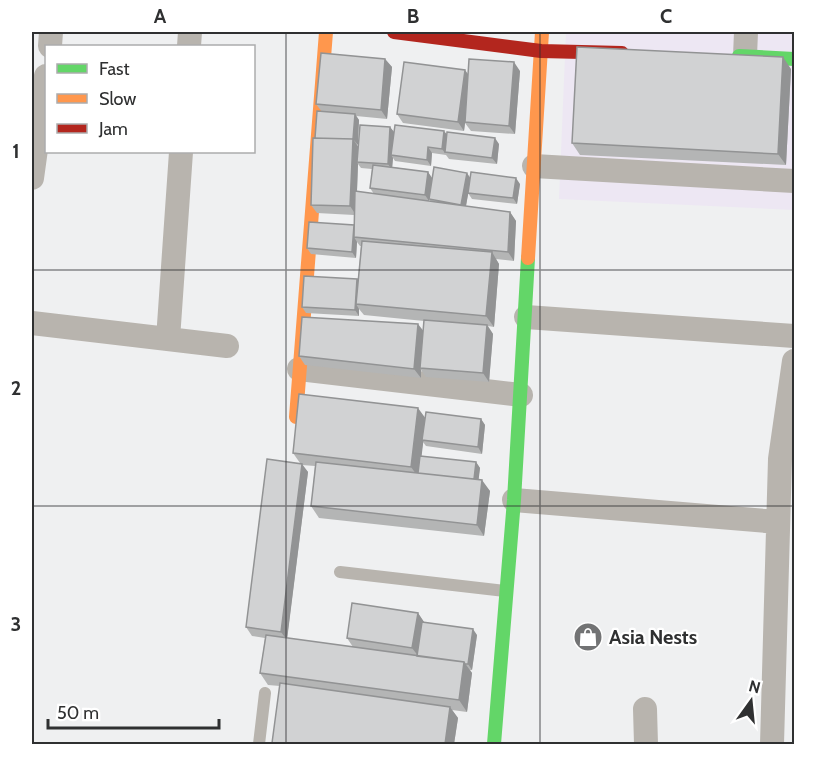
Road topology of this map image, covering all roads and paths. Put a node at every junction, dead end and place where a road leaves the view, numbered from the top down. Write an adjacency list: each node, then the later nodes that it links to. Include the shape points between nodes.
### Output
1 (326, 32): 20 (street)
2 (394, 32): 5 (street)
3 (542, 32): 5 (street)
4 (746, 32): 7 (street)
5 (541, 51): 6 (street); 11 (street)
6 (631, 53)
7 (733, 55): 8 (street)
8 (795, 58)
9 (45, 83): 12 (street)
10 (181, 153): 17 (street)
11 (534, 166): 13 (street); 14 (street)
12 (32, 178)
13 (795, 181)
14 (526, 317): 16 (street); 22 (street)
15 (32, 323): 17 (street)
16 (795, 336)
17 (168, 339): 18 (street)
18 (227, 346)
19 (795, 361): 21 (street)
20 (300, 369): 22 (street); 23 (street)
21 (792, 394): 25 (street, via 780,459)
22 (521, 395): 24 (street)
23 (296, 417)
24 (514, 500): 25 (street); 28 (street)
25 (778, 522): 26 (street)
26 (785, 571): 34 (street)
27 (339, 572): 28 (lane)
28 (508, 591): 32 (street)
29 (265, 693): 31 (lane)
30 (645, 709): 33 (street)
31 (259, 744)
32 (494, 744)
33 (646, 744)
34 (772, 744)

